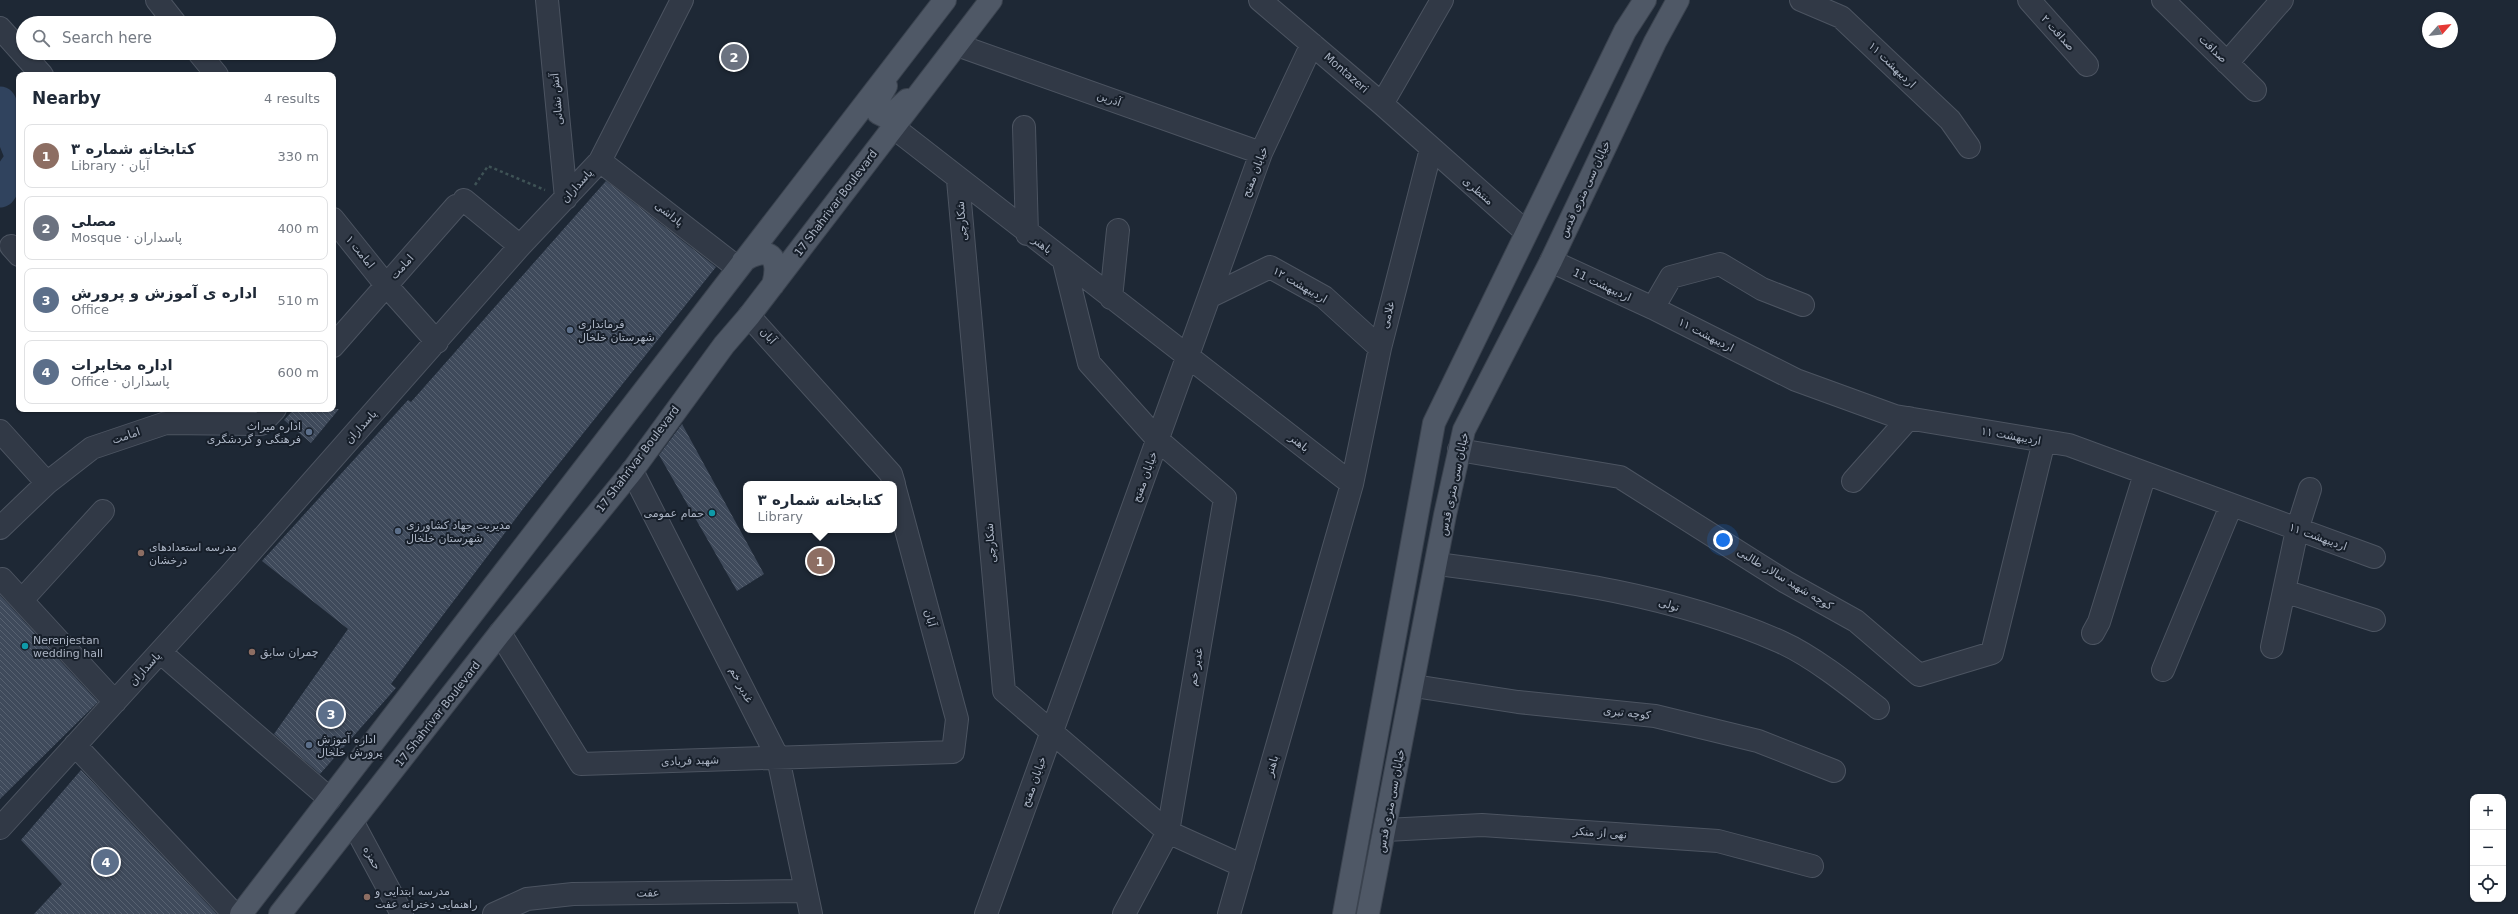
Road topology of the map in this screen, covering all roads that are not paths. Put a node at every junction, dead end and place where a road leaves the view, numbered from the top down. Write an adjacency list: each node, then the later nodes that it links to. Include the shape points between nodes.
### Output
1 (156, 0): 14 (street)
2 (547, 0): 38 (street, آتش نشانی)
3 (682, 0): 36 (street, پاسداران)
4 (945, 0): 21 (main road)
5 (990, 0): 19 (main road, 17 Shahrivar Boulevard)
6 (1260, 0): 18 (street, Montazeri)
7 (1442, 0): 30 (street)
8 (1644, 0): 16 (main road)
9 (1678, 0): 17 (main road, خیابان سی متری قدس)
10 (1801, 0): 33 (street, ۱۱ اردیبهشت, via 1841,17 1950,120)
11 (2029, 0): 25 (street, صداقت ۲)
12 (2282, 0): 24 (street)
13 (2171, 3): 24 (street, صداقت)
14 (169, 16)
15 (0, 28): 20 (street)
16 (1625, 31): 17 (main road, via 1646,18 1657,22); 41 (main road)
17 (1655, 42): 44 (main road, خیابان سی متری قدس)
18 (1312, 44): 30 (street, Montazeri); 35 (street, خیابان مفتح)
19 (957, 45): 28 (main road, 17 Shahrivar Boulevard); 35 (street, آذرین)
20 (16, 46)
21 (908, 47): 28 (main road, via 875,105 878,113 884,116 893,113); 46 (main road)
22 (29, 60): 26 (street)
23 (205, 60): 27 (street)
24 (2227, 63): 29 (street, صداقت)
25 (2087, 65)
26 (39, 72)
27 (215, 72)
28 (932, 77): 32 (main road, 17 Shahrivar Boulevard)
29 (2255, 90)
30 (1382, 104): 34 (street, Montazeri)
31 (1024, 127): 42 (street)
32 (893, 128): 37 (street, باهنر); 48 (main road, 17 Shahrivar Boulevard)
33 (1969, 147)
34 (1431, 149): 41 (street, منتظری); 56 (street, غلامی)
35 (1261, 153): 49 (street, خیابان مفتح)
36 (600, 161): 38 (street, پاسداران); 46 (street, پاداشی)
37 (958, 180): 42 (street, باهنر); 92 (street, شکارچی, via 1004,691)
38 (566, 198): 43 (street, پاسداران)
39 (336, 223): 47 (street, امامت ۱)
40 (1118, 230): 50 (street)
41 (1526, 232): 61 (main road)
42 (1027, 234): 45 (street, باهنر)
43 (520, 246): 47 (street, امامت, via 460,203); 54 (street, پاسداران)
44 (1551, 261): 52 (street, 11 اردیبهشت); 64 (main road, خیابان سی متری قدس)
45 (1064, 262): 50 (street, باهنر); 63 (street, via 1089,363)
46 (741, 265): 48 (main road, via 756,254 764,252 772,256 777,266); 97 (main road)
47 (386, 285): 54 (street, امامت ۱); 55 (street, امامت)
48 (774, 285): 53 (main road, 17 Shahrivar Boulevard)
49 (1209, 297): 56 (street, ۱۲ اردیبهشت, via 1270,267 1324,297); 57 (street, خیابان مفتح)
50 (1111, 298): 57 (street, باهنر)
51 (1803, 305): 52 (street, via 1762,289 1720,264 1671,277)
52 (1653, 308): 60 (street, ۱۱ اردیبهشت, via 1796,380 1896,416)
53 (749, 316): 66 (main road, 17 Shahrivar Boulevard, via 724,345); 68 (street, آبان, via 891,474)
54 (437, 342): 87 (street, پاسداران)
55 (336, 343)
56 (1380, 348): 71 (street, غلامی)
57 (1187, 356): 63 (street, خیابان مفتح); 71 (street, باهنر)
58 (272, 412): 59 (street, امامت, via 261,424)
59 (160, 416): 70 (street, امامت, via 92,448)
60 (1910, 418): 65 (street, ۱۱ اردیبهشت); 69 (street)
61 (1434, 423): 64 (main road); 114 (main road)
62 (0, 431): 70 (street)
63 (1158, 440): 92 (street, خیابان مفتح); 101 (street, غدیر خم, via 1225,498)
64 (1462, 440): 65 (street, کوچه شهید سالار طالبی, via 1620,477 1786,582 1856,621 1919,675 1992,653); 79 (main road, خیابان سی متری قدس)
65 (2044, 441): 67 (street, ۱۱ اردیبهشت, via 2069,445)
66 (632, 470): 84 (main road, 17 Shahrivar Boulevard); 95 (street, غدیر خم)
67 (2145, 474): 74 (street, ۱۱ اردیبهشت); 85 (street)
68 (893, 481)
69 (1853, 481)
70 (47, 483): 76 (street, امامت)
71 (1352, 484): 102 (street, باهنر)
72 (2310, 489): 77 (street)
73 (897, 495): 94 (street, آبان, via 957,718)
74 (2231, 506): 77 (street, ۱۱ اردیبهشت); 88 (street)
75 (103, 511): 82 (street)
76 (0, 528)
77 (2297, 530): 78 (street, ۱۱ اردیبهشت); 81 (street)
78 (2374, 558)
79 (1438, 564): 89 (main road, خیابان سی متری قدس); 91 (street, تولی, via 1554,579 1641,597 1719,619 1782,642 1846,682)
80 (2, 579): 82 (street)
81 (2284, 591): 83 (street); 86 (street)
82 (22, 600): 90 (street)
83 (2374, 620)
84 (500, 633): 95 (street, شهید فریادی, via 582,764); 98 (main road, 17 Shahrivar Boulevard)
85 (2093, 634)
86 (2272, 647)
87 (160, 652): 90 (street, پاسداران); 97 (street)
88 (2163, 670)
89 (1414, 686): 96 (street, کوچه تبری, via 1518,702 1655,716 1758,741); 100 (main road, خیابان سی متری قدس)
90 (115, 702): 93 (street, پاسداران)
91 (1878, 708)
92 (1052, 732): 101 (street, شکارچی); 111 (street, خیابان مفتح)
93 (75, 745): 99 (street, پاسداران); 105 (street)
94 (953, 752): 95 (street, شهید فریادی)
95 (778, 758): 104 (street, غدیر خم)
96 (1834, 771)
97 (330, 799): 106 (main road)
98 (353, 823): 107 (main road, 17 Shahrivar Boulevard); 108 (street, حمزه)
99 (0, 828)
100 (1386, 830): 103 (street, نهی از منکر, via 1482,825 1718,841); 115 (main road, خیابان سی متری قدس)
101 (1168, 832): 102 (street, شکارچی); 112 (street, غدیر خم)
102 (1244, 866): 113 (street, باهنر)
103 (1812, 866)
104 (806, 891): 109 (street, عفت, via 573,894 527,899); 110 (street, غدیر خم)
105 (234, 914)
106 (241, 914)
107 (280, 914)
108 (402, 914)
109 (494, 914)
110 (811, 914)
111 (986, 914)
112 (1124, 914)
113 (1230, 914)
114 (1344, 914)
115 (1368, 914)

